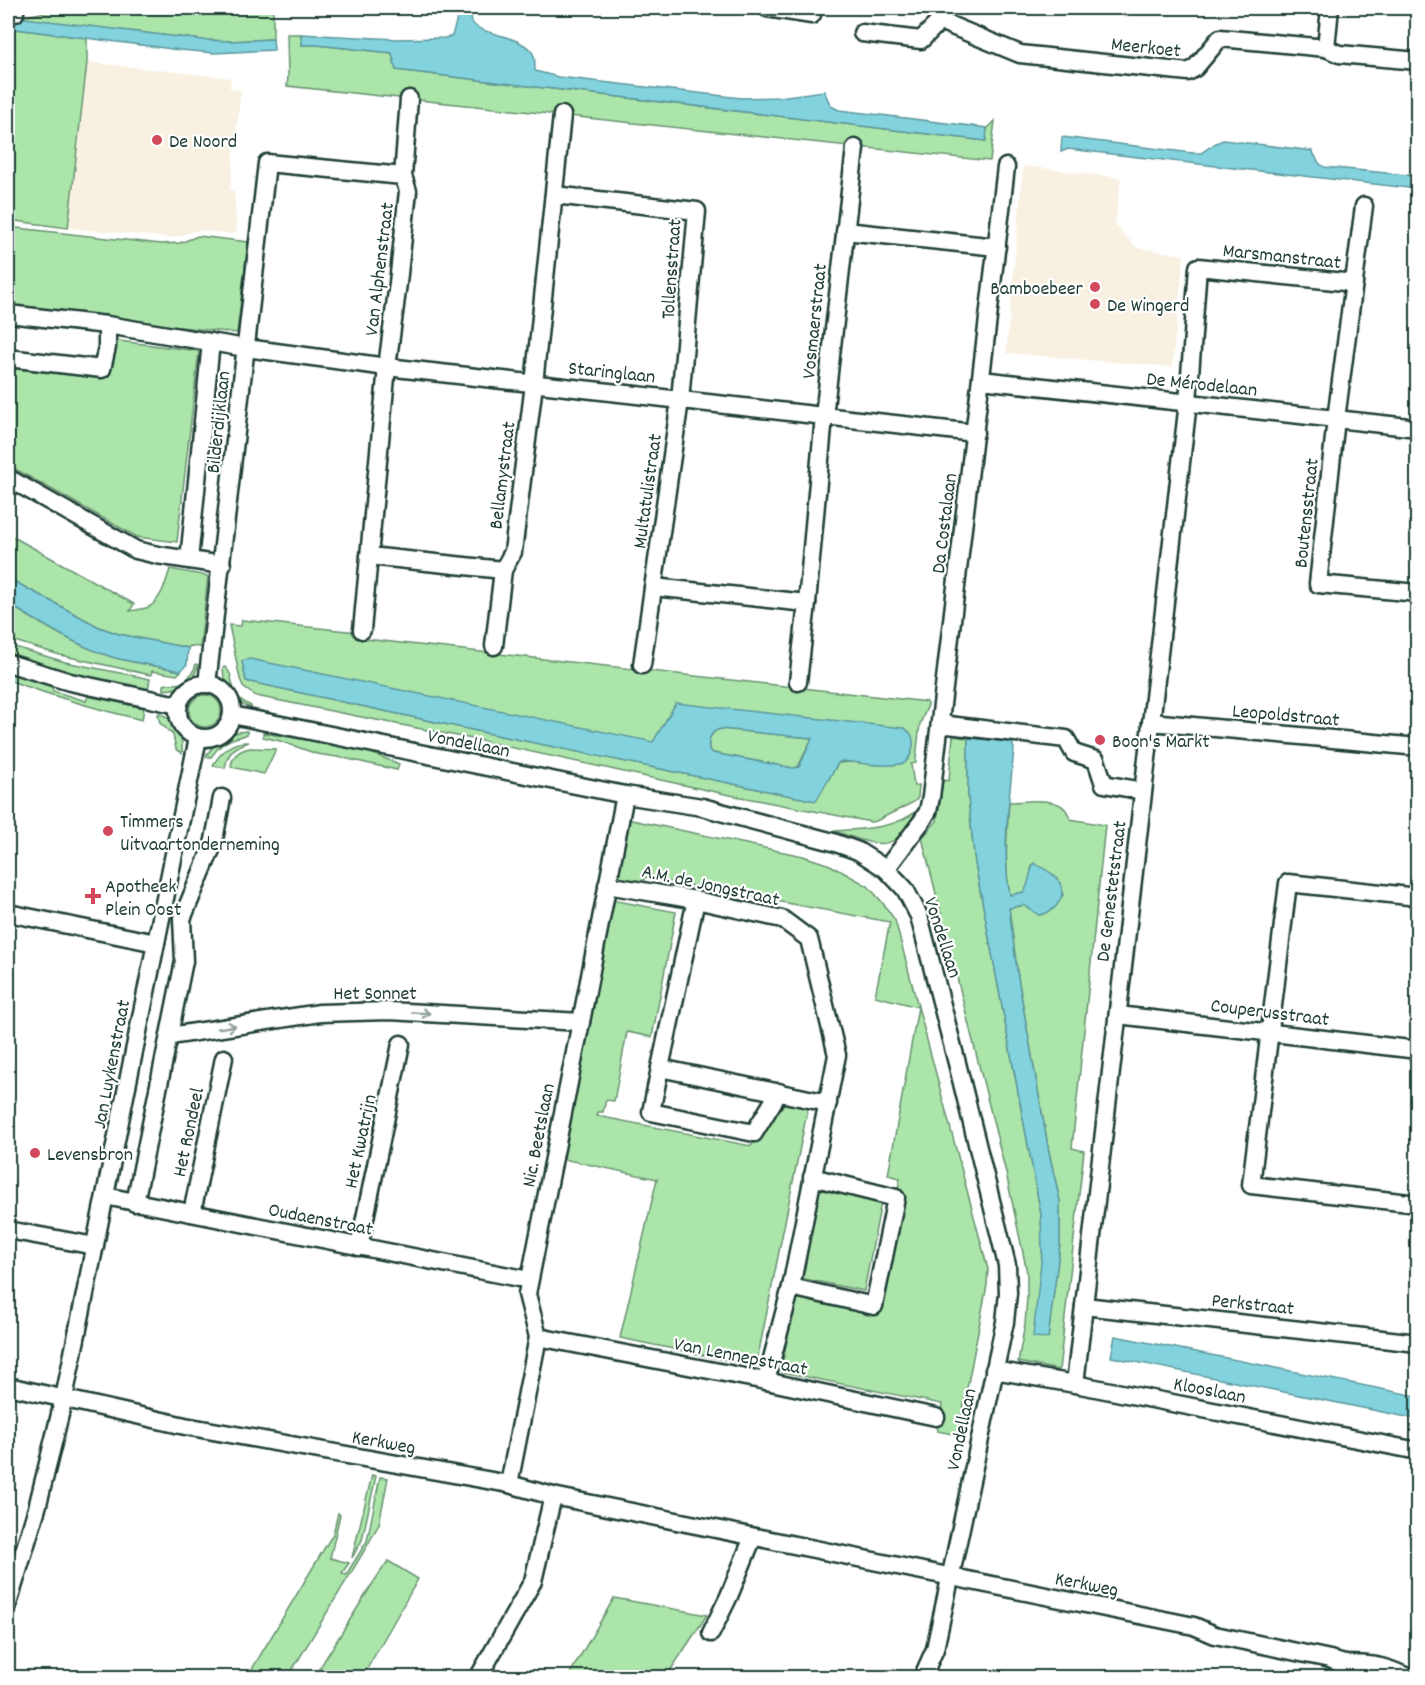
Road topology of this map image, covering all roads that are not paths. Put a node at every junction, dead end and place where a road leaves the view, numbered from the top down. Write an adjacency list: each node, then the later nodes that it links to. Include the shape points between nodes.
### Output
1 (767, 8): 4 (street)
2 (1330, 8): 6 (street)
3 (941, 14): 5 (street, via 921,40); 6 (street, Meerkoet, via 1020,54 1188,72 1220,38)
4 (812, 15)
5 (862, 33)
6 (1326, 48): 7 (street, Meerkoet, via 1339,54)
7 (1418, 61)
8 (409, 99): 13 (street, Van Alphenstraat)
9 (562, 116): 14 (street)
10 (855, 148): 16 (street, Vosmaerstraat)
11 (267, 164): 13 (street, Van Alphenstraat); 22 (street, Bilderdijklaan)
12 (1006, 167): 17 (street, Da Costalaan)
13 (403, 176): 24 (street, Van Alphenstraat, via 408,191)
14 (554, 195): 26 (street); 27 (street, Tollensstraat, via 697,211)
15 (1364, 206): 18 (street, Marsmanstraat)
16 (845, 231): 17 (street); 29 (street, Vosmaerstraat)
17 (997, 247): 25 (street, Da Costalaan)
18 (1354, 283): 28 (street, Marsmanstraat, via 1198,267); 30 (street, Marsmanstraat)
19 (8, 314): 20 (street, Staringlaan)
20 (107, 325): 21 (street, Staringlaan); 23 (street, via 102,369)
21 (212, 342): 22 (street, Staringlaan); 35 (street, Bilderdijklaan)
22 (246, 348): 24 (street, Staringlaan); 36 (street, Bilderdijklaan)
23 (8, 358)
24 (387, 367): 26 (street, Staringlaan); 34 (street)
25 (981, 380): 28 (street, De Mérodelaan); 32 (street, Da Costalaan)
26 (534, 384): 27 (street, Staringlaan); 37 (street, Bellamystraat, via 513,552)
27 (680, 400): 29 (street, Staringlaan); 38 (street, Multatulistraat)
28 (1188, 402): 30 (street, De Mérodelaan); 49 (street, De Genestetstraat)
29 (824, 416): 32 (street, Staringlaan); 40 (street)
30 (1336, 419): 31 (street, De Mérodelaan); 39 (street, Boutensstraat, via 1318,584)
31 (1418, 428)
32 (975, 433): 50 (street, Da Costalaan)
33 (8, 478): 35 (street, via 135,549)
34 (369, 556): 37 (street); 41 (street)
35 (189, 560): 36 (street)
36 (222, 565): 46 (street, Bilderdijklaan)
37 (503, 570): 42 (street, Bellamystraat)
38 (653, 587): 40 (street); 44 (street, Multatulistraat)
39 (1418, 593)
40 (807, 603): 45 (street)
41 (362, 630)
42 (494, 646)
43 (8, 663): 47 (street, via 70,682)
44 (642, 665)
45 (798, 682)
46 (207, 684): 47 (street, via 189,688); 48 (street, via 229,698)
47 (178, 705): 51 (street, via 181,726)
48 (232, 715): 51 (street, via 216,737); 54 (street, Vondellaan)
49 (1151, 722): 52 (street, Leopoldstraat); 53 (street, De Genestetstraat)
50 (940, 724): 53 (street, via 1066,739 1074,753 1096,760 1104,784); 56 (street, Da Costalaan, via 928,811)
51 (198, 738): 61 (street, Jan Luykenstraat)
52 (1418, 747)
53 (1143, 791): 62 (street, De Genestetstraat)
54 (625, 795): 56 (street, Vondellaan, via 702,807 833,842 858,851); 57 (street, Nic. Beetslaan)
55 (222, 798): 65 (street, via 213,845 182,919 184,961)
56 (886, 869): 85 (street, Vondellaan, via 905,889 919,916 1007,1265 1006,1312)
57 (607, 885): 59 (street, A.M. de Jongstraat); 63 (street, Nic. Beetslaan)
58 (1418, 897): 64 (street, via 1288,883)
59 (696, 900): 69 (street); 71 (street, A.M. de Jongstraat, via 782,919 809,939 837,1055)
60 (8, 913): 61 (street)
61 (156, 943): 73 (street, Jan Luykenstraat)
62 (1118, 1015): 64 (street, Couperusstraat); 82 (street, De Genestetstraat)
63 (581, 1022): 65 (street, Het Sonnet, one-way to 63, via 320,1013 377,1011); 80 (street, Nic. Beetslaan)
64 (1269, 1032): 67 (street, Couperusstraat); 75 (street, via 1251,1185)
65 (170, 1036): 74 (street)
66 (401, 1044): 79 (street, Het Kwatrijn)
67 (1418, 1050)
68 (224, 1058): 76 (street, Het Rondeel)
69 (660, 1068): 70 (street); 70 (street, via 651,1112 754,1133)
70 (779, 1092): 71 (street)
71 (828, 1103): 72 (street, A.M. de Jongstraat)
72 (812, 1177): 81 (street, A.M. de Jongstraat); 81 (street, via 896,1198 874,1306)
73 (105, 1196): 74 (street, Oudaenstraat); 78 (street, Jan Luykenstraat)
74 (135, 1203): 76 (street, Oudaenstraat)
75 (1418, 1204)
76 (192, 1214): 79 (street, Oudaenstraat)
77 (8, 1230): 78 (street)
78 (95, 1246): 89 (street, Jan Luykenstraat)
79 (359, 1247): 80 (street, Oudaenstraat)
80 (529, 1280): 83 (street, Nic. Beetslaan, via 526,1294)
81 (791, 1287): 86 (street, A.M. de Jongstraat)
82 (1084, 1306): 84 (street, Perkstraat); 87 (street, De Genestetstraat)
83 (538, 1337): 86 (street, Van Lennepstraat); 92 (street, Nic. Beetslaan)
84 (1418, 1342)
85 (994, 1370): 87 (street, Klooslaan); 95 (street, Vondellaan)
86 (766, 1381): 90 (street, Van Lennepstraat)
87 (1075, 1384): 91 (street, Klooslaan)
88 (8, 1386): 89 (street, Kerkweg)
89 (64, 1398): 92 (street, Kerkweg, via 185,1426); 96 (street, Jan Luykenstraat)
90 (936, 1417)
91 (1418, 1451)
92 (509, 1484): 93 (street, Kerkweg)
93 (553, 1496): 94 (street, Kerkweg); 99 (street, via 533,1581)
94 (753, 1537): 95 (street, Kerkweg); 97 (street)
95 (951, 1578): 98 (street, Kerkweg, via 1194,1626 1215,1635 1330,1659); 100 (street, Vondellaan, via 935,1649)
96 (8, 1604)
97 (711, 1633)
98 (1341, 1671): 101 (street, Kerkweg, via 1367,1664)
99 (478, 1677)
100 (922, 1677)
101 (1410, 1677)

